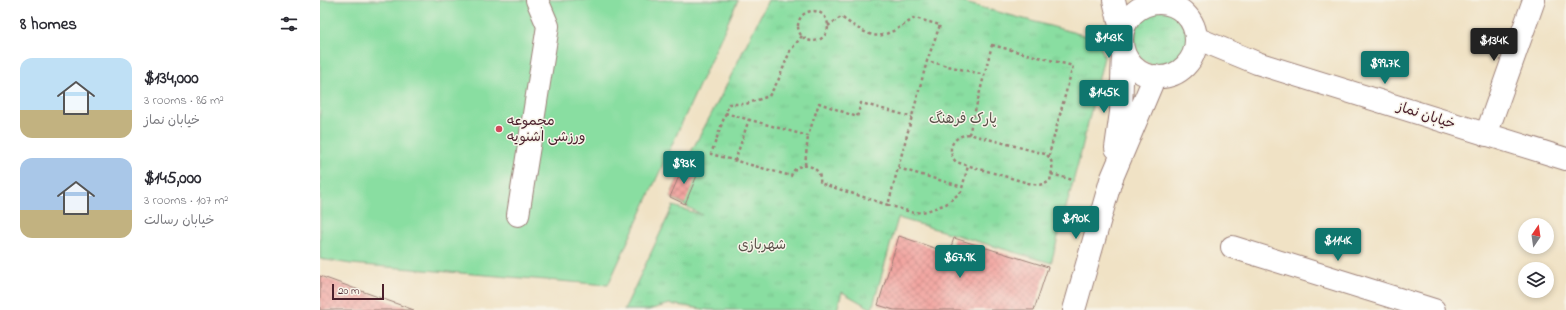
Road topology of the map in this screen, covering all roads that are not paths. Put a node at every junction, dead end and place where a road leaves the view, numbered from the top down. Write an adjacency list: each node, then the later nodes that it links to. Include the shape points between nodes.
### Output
1 (537, 0): 11 (street, via 548,26)
2 (1114, 0): 6 (street)
3 (1534, 0): 8 (street)
4 (1166, 2): 5 (street, via 1187,16); 6 (street, via 1138,9 1126,22)
5 (1196, 38): 7 (street, via 1188,62 1168,76); 8 (street, خیابان نماز, via 1257,63)
6 (1123, 42): 7 (street, via 1128,60 1135,68); 10 (street, via 1121,112)
7 (1155, 76): 10 (street)
8 (1486, 135): 9 (street, خیابان نماز)
9 (1566, 159)
10 (1111, 180): 14 (street)
11 (518, 216)
12 (1232, 247): 13 (street)
13 (1393, 304): 15 (street)
14 (1074, 310)
15 (1434, 310)

